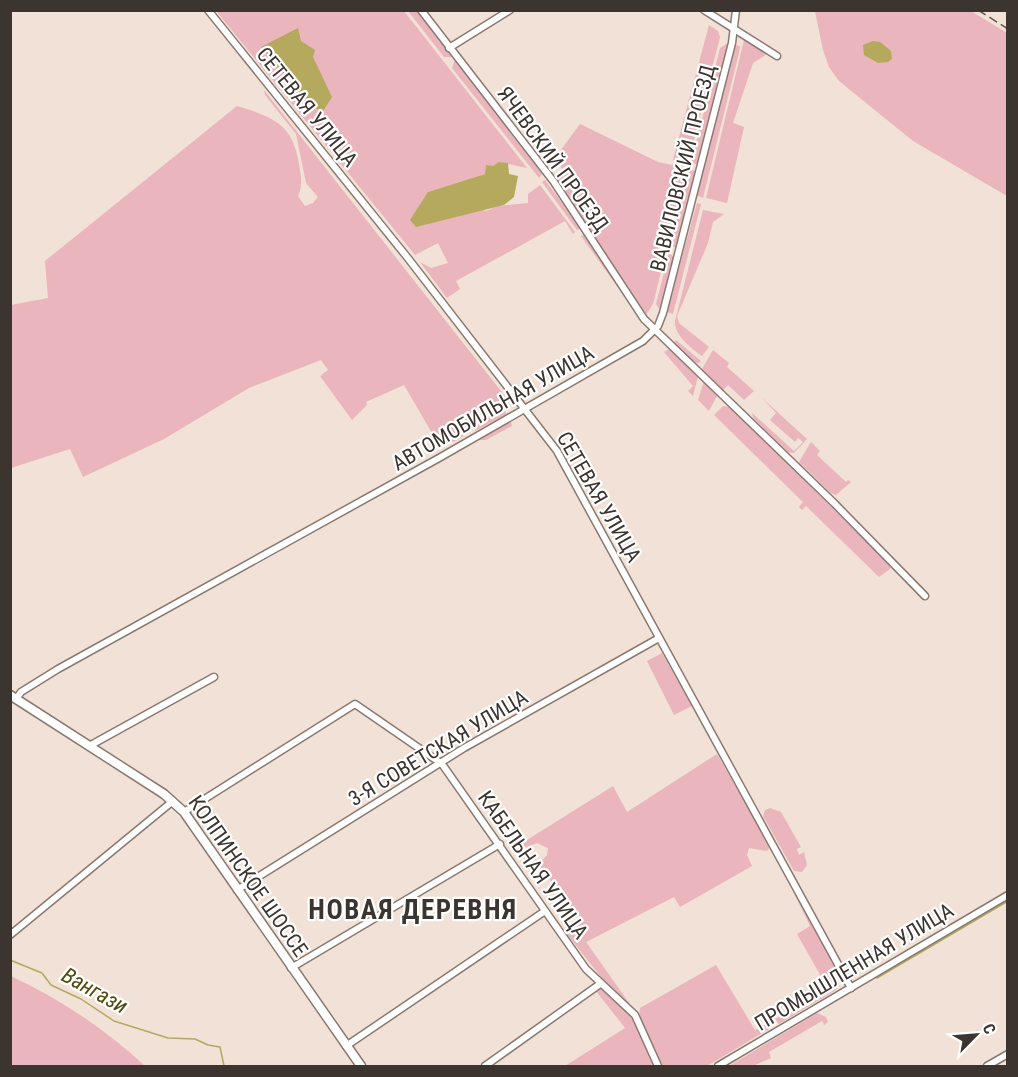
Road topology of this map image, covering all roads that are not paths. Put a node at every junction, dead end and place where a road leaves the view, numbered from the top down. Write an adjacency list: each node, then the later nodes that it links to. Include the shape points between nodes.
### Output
1 (208, 10): 10 (street, СЕТЕВАЯ УЛИЦА)
2 (421, 10): 7 (street, ЯЧЕВСКИЙ ПРОЕЗД)
3 (510, 10): 7 (street)
4 (704, 10): 6 (street)
5 (736, 10): 6 (street, ВАВИЛОВСКИЙ ПРОЕЗД)
6 (734, 30): 8 (street); 9 (street, ВАВИЛОВСКИЙ ПРОЕЗД, via 663,313)
7 (450, 48): 9 (street, ЯЧЕВСКИЙ ПРОЕЗД, via 554,182)
8 (777, 56)
9 (654, 330): 10 (street, АВТОМОБИЛЬНАЯ УЛИЦА); 11 (street, via 826,494)
10 (524, 408): 12 (street, СЕТЕВАЯ УЛИЦА, via 562,459); 14 (street, АВТОМОБИЛЬНАЯ УЛИЦА)
11 (926, 596)
12 (659, 638): 16 (street, 3-Я СОВЕТСКАЯ УЛИЦА); 26 (street, СЕТЕВАЯ УЛИЦА)
13 (214, 677): 15 (street)
14 (13, 697): 15 (main road, КОЛПИНСКОЕ ШОССЕ)
15 (91, 745): 17 (main road, КОЛПИНСКОЕ ШОССЕ)
16 (442, 764): 18 (street, КАБЕЛЬНАЯ УЛИЦА, via 355,704); 19 (street, КАБЕЛЬНАЯ УЛИЦА); 20 (street, 3-Я СОВЕТСКАЯ УЛИЦА)
17 (173, 801): 18 (main road, КОЛПИНСКОЕ ШОССЕ); 23 (street)
18 (184, 812): 20 (main road, КОЛПИНСКОЕ ШОССЕ)
19 (500, 844): 22 (street, КАБЕЛЬНАЯ УЛИЦА); 24 (street)
20 (237, 890): 24 (main road, КОЛПИНСКОЕ ШОССЕ)
21 (1008, 895): 26 (street, ПРОМЫШЛЕННАЯ УЛИЦА)
22 (545, 911): 25 (street, КАБЕЛЬНАЯ УЛИЦА); 27 (street)
23 (10, 935)
24 (291, 968): 27 (main road, КОЛПИНСКОЕ ШОССЕ)
25 (600, 984): 30 (street); 31 (street, КАБЕЛЬНАЯ УЛИЦА, via 635,1015)
26 (851, 988): 32 (street, ПРОМЫШЛЕННАЯ УЛИЦА)
27 (346, 1046): 29 (main road, КОЛПИНСКОЕ ШОССЕ)
28 (1008, 1054): 33 (street)
29 (361, 1066)
30 (484, 1066)
31 (658, 1066)
32 (718, 1066)
33 (987, 1066)

